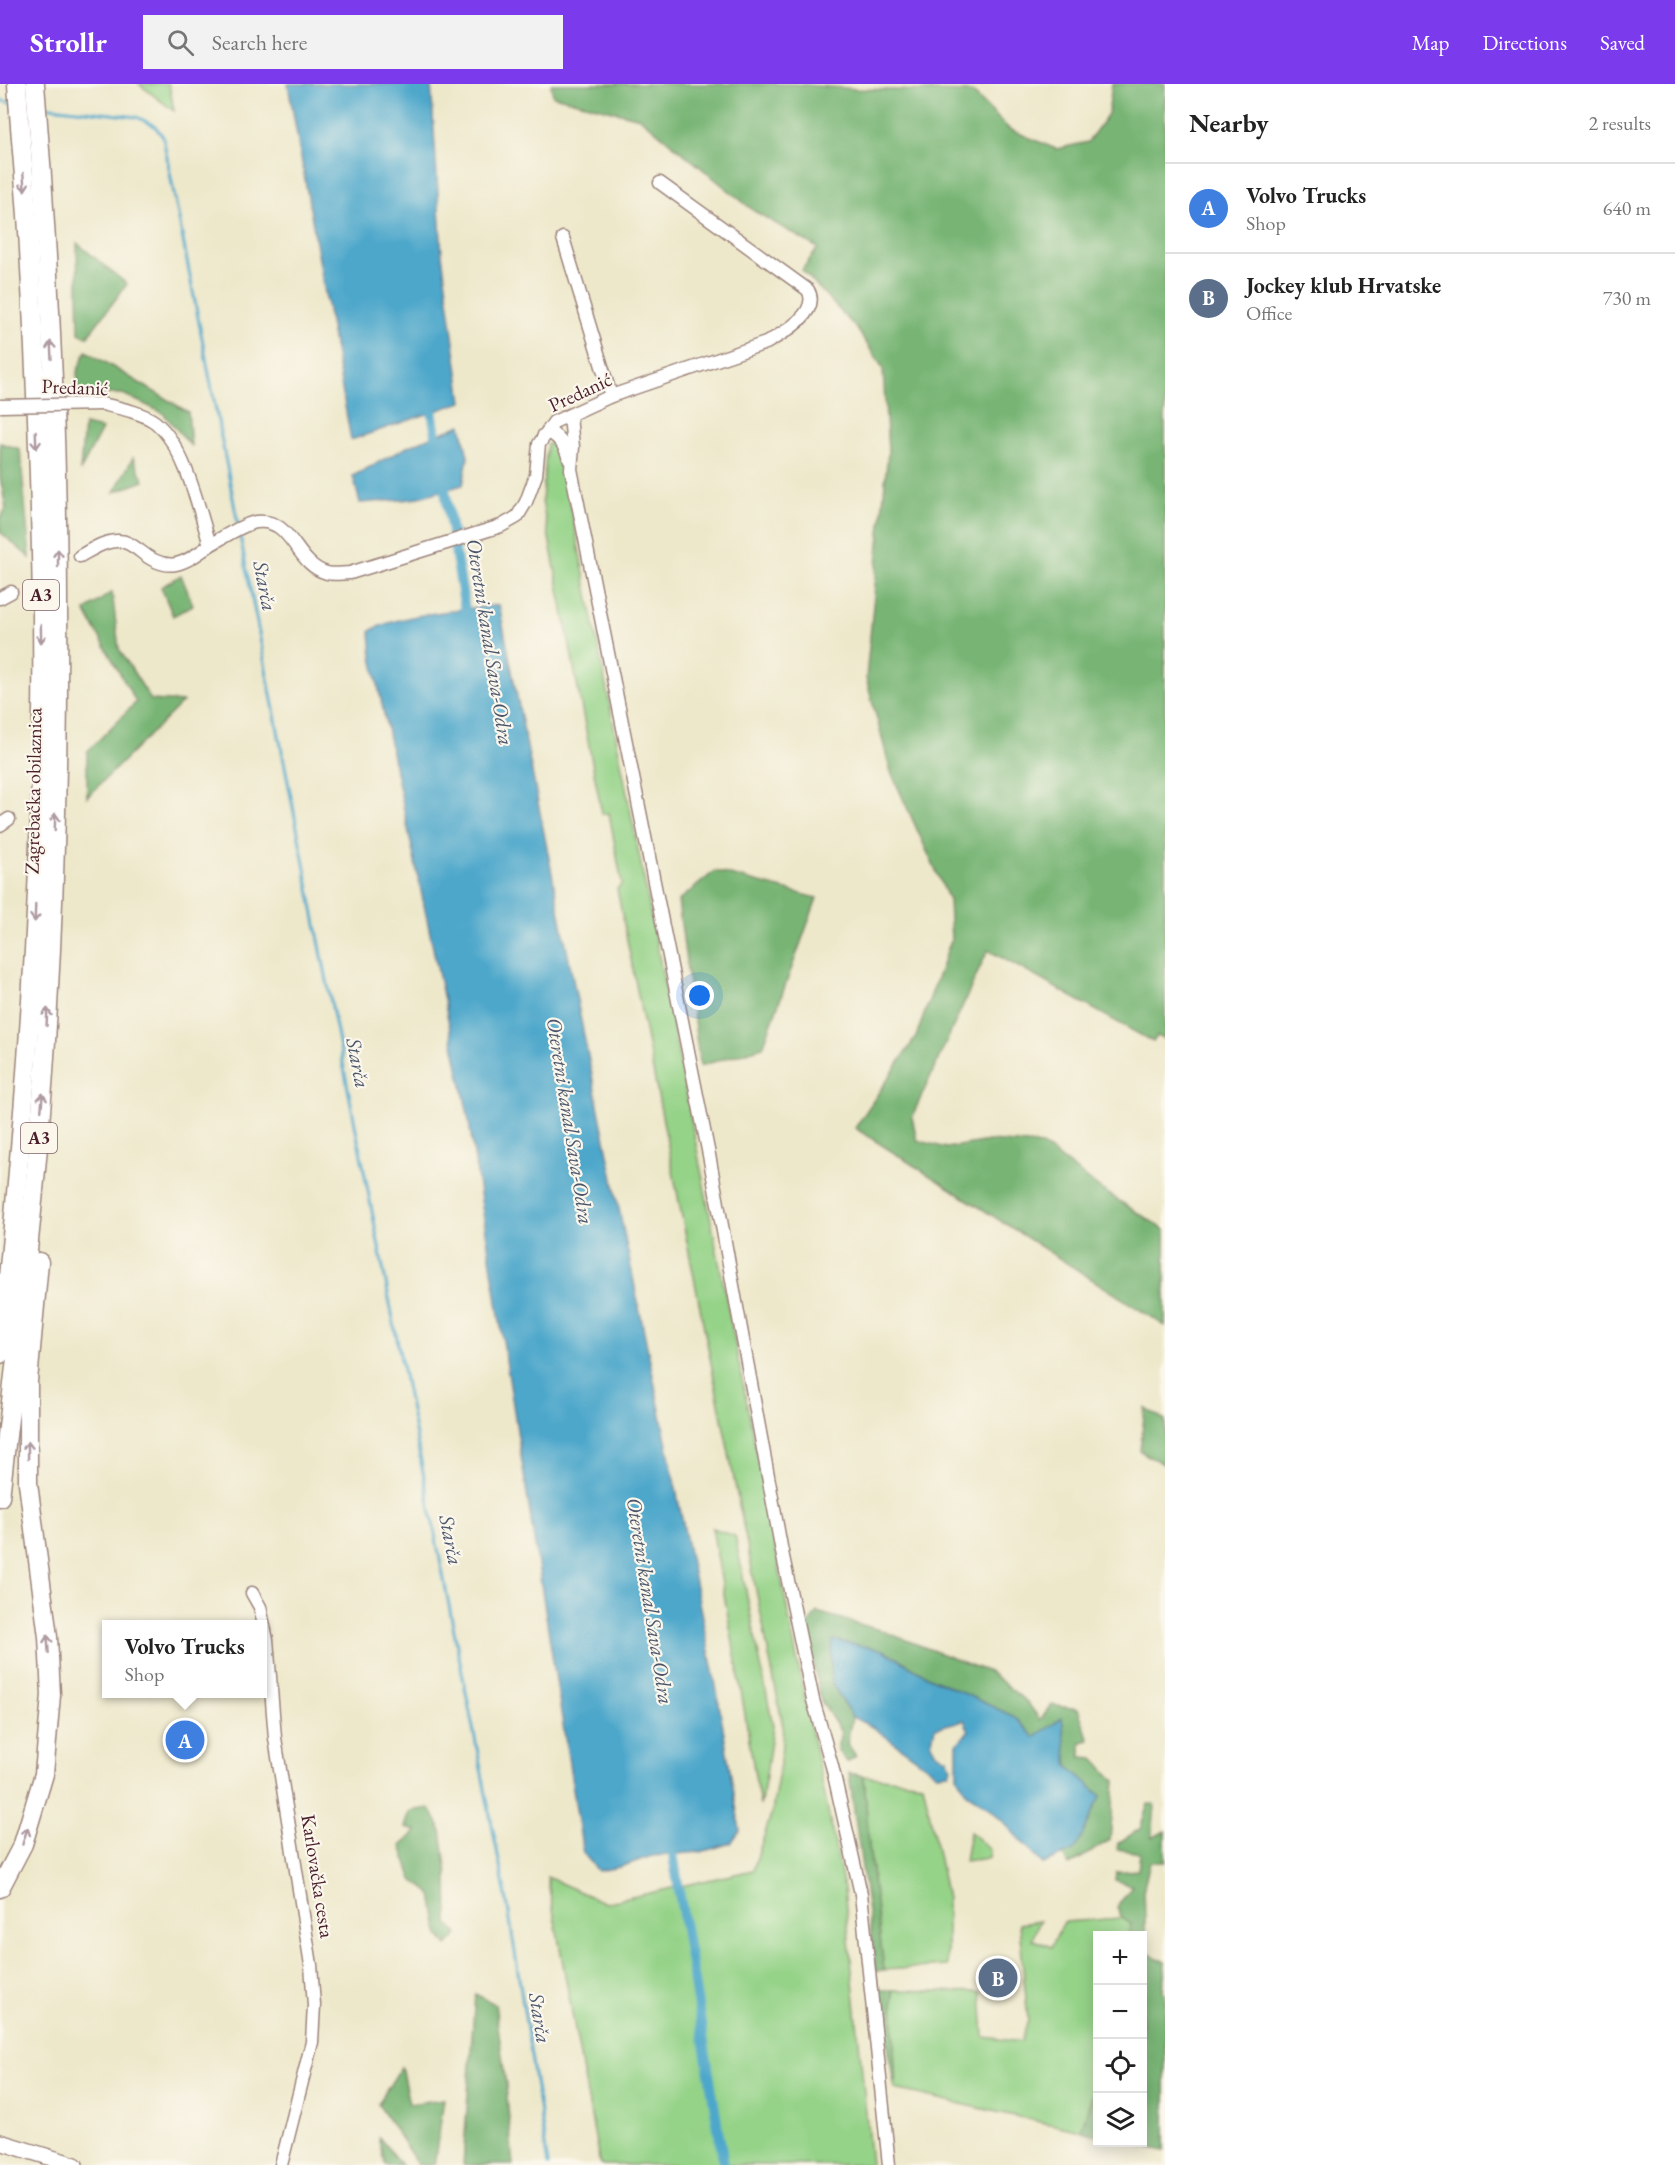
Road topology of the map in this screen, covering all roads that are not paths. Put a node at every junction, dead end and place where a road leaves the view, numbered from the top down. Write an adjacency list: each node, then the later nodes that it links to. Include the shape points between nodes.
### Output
1 (16, 84): 13 (highway, Zagrebačka obilaznica / A3, one-way to 13, via 28,228 42,717 27,1067)
2 (35, 84): 12 (highway, Zagrebačka obilaznica / A3, one-way to 2, via 49,984 58,722 55,429)
3 (660, 183): 5 (street, Predanić, via 808,290 811,305 804,316 765,343)
4 (563, 238): 5 (street)
5 (611, 396): 7 (street, Predanić)
6 (0, 406): 10 (street, Predanić, bridge, via 102,404 155,422 171,441 188,473)
7 (570, 416): 8 (street, Predanić, via 554,422); 9 (street)
8 (544, 435): 9 (street, via 551,433 566,448); 10 (street, Predanić, via 539,444 536,475 518,517 483,533 350,573 328,574 302,557 281,526 255,522)
9 (570, 469): 22 (street, via 709,1155 785,1570 861,1894)
10 (210, 545): 11 (street, Predanić, via 173,565 160,564 122,541 112,541)
11 (80, 556)
12 (34, 1202): 14 (highway, Zagrebačka obilaznica / A3); 18 (highway, one-way to 12, via 23,1844 44,1774 51,1695 48,1637 28,1483 28,1381 42,1226)
13 (0, 1354)
14 (0, 1497)
15 (252, 1593): 16 (street, Karlovačka cesta)
16 (263, 1620)
17 (267, 1640): 21 (street, Karlovačka cesta, via 275,1738 308,1942 314,2005 312,2042)
18 (0, 1888)
19 (0, 2142): 20 (main road)
20 (75, 2165)
21 (280, 2165)
22 (889, 2165)

